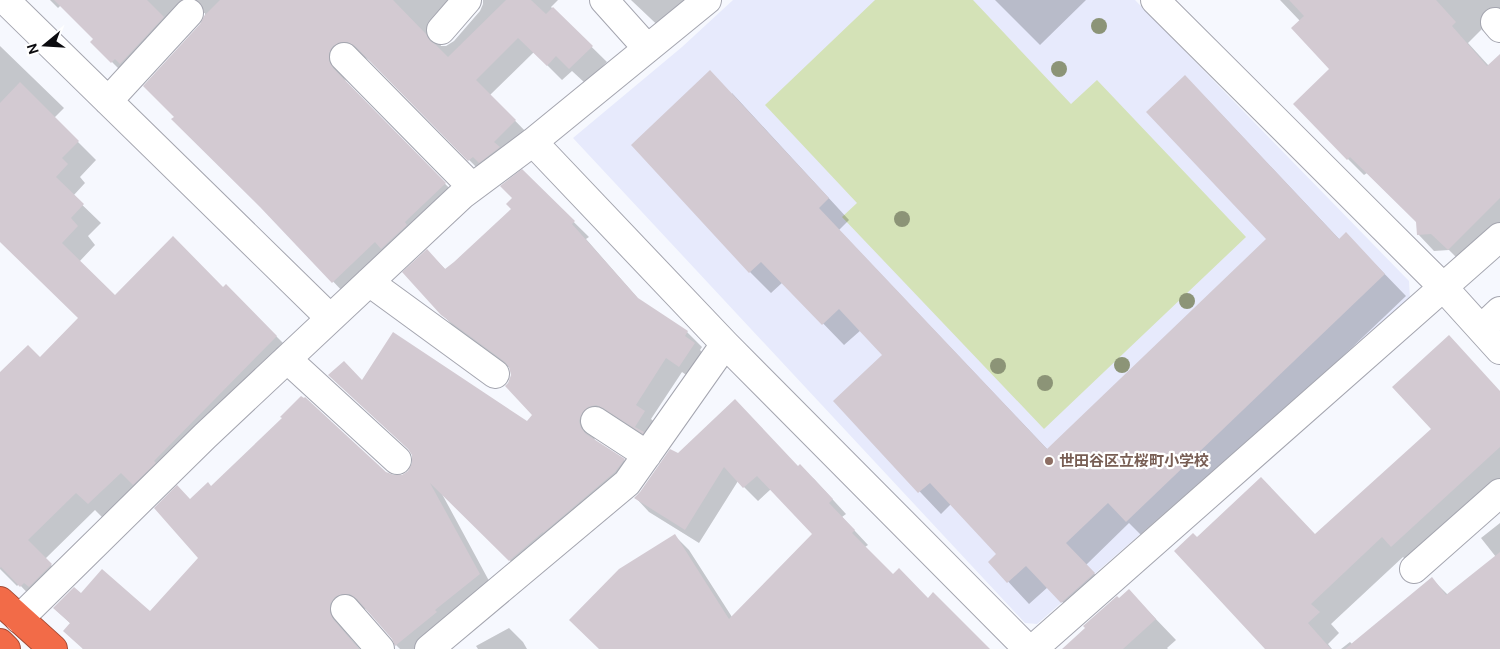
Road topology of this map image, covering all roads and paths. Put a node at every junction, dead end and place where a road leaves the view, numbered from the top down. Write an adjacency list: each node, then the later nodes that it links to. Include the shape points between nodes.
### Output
1 (5, 0): 10 (street)
2 (466, 0): 7 (street)
3 (604, 0): 8 (street)
4 (707, 0): 8 (street)
5 (1156, 0): 15 (street)
6 (189, 13): 10 (street)
7 (441, 30)
8 (647, 48): 11 (street)
9 (344, 57): 12 (street)
10 (108, 101): 16 (street)
11 (533, 142): 12 (street); 18 (street)
12 (472, 187): 14 (street)
13 (1500, 237): 15 (street)
14 (369, 282): 16 (street); 21 (street)
15 (1444, 287): 17 (street); 35 (street)
16 (330, 318): 20 (street)
17 (1491, 320): 19 (street)
18 (725, 344): 23 (street); 34 (street)
19 (1500, 350)
20 (288, 359): 24 (street); 28 (street)
21 (495, 374)
22 (595, 420): 23 (street)
23 (646, 455): 33 (street, via 627,483)
24 (397, 460)
25 (1500, 493): 26 (street)
26 (1414, 569)
27 (345, 609): 32 (street)
28 (9, 610): 31 (highway)
29 (0, 643): 30 (highway)
30 (6, 649)
31 (53, 649)
32 (380, 649)
33 (429, 649)
34 (1028, 649)
35 (1033, 649)

